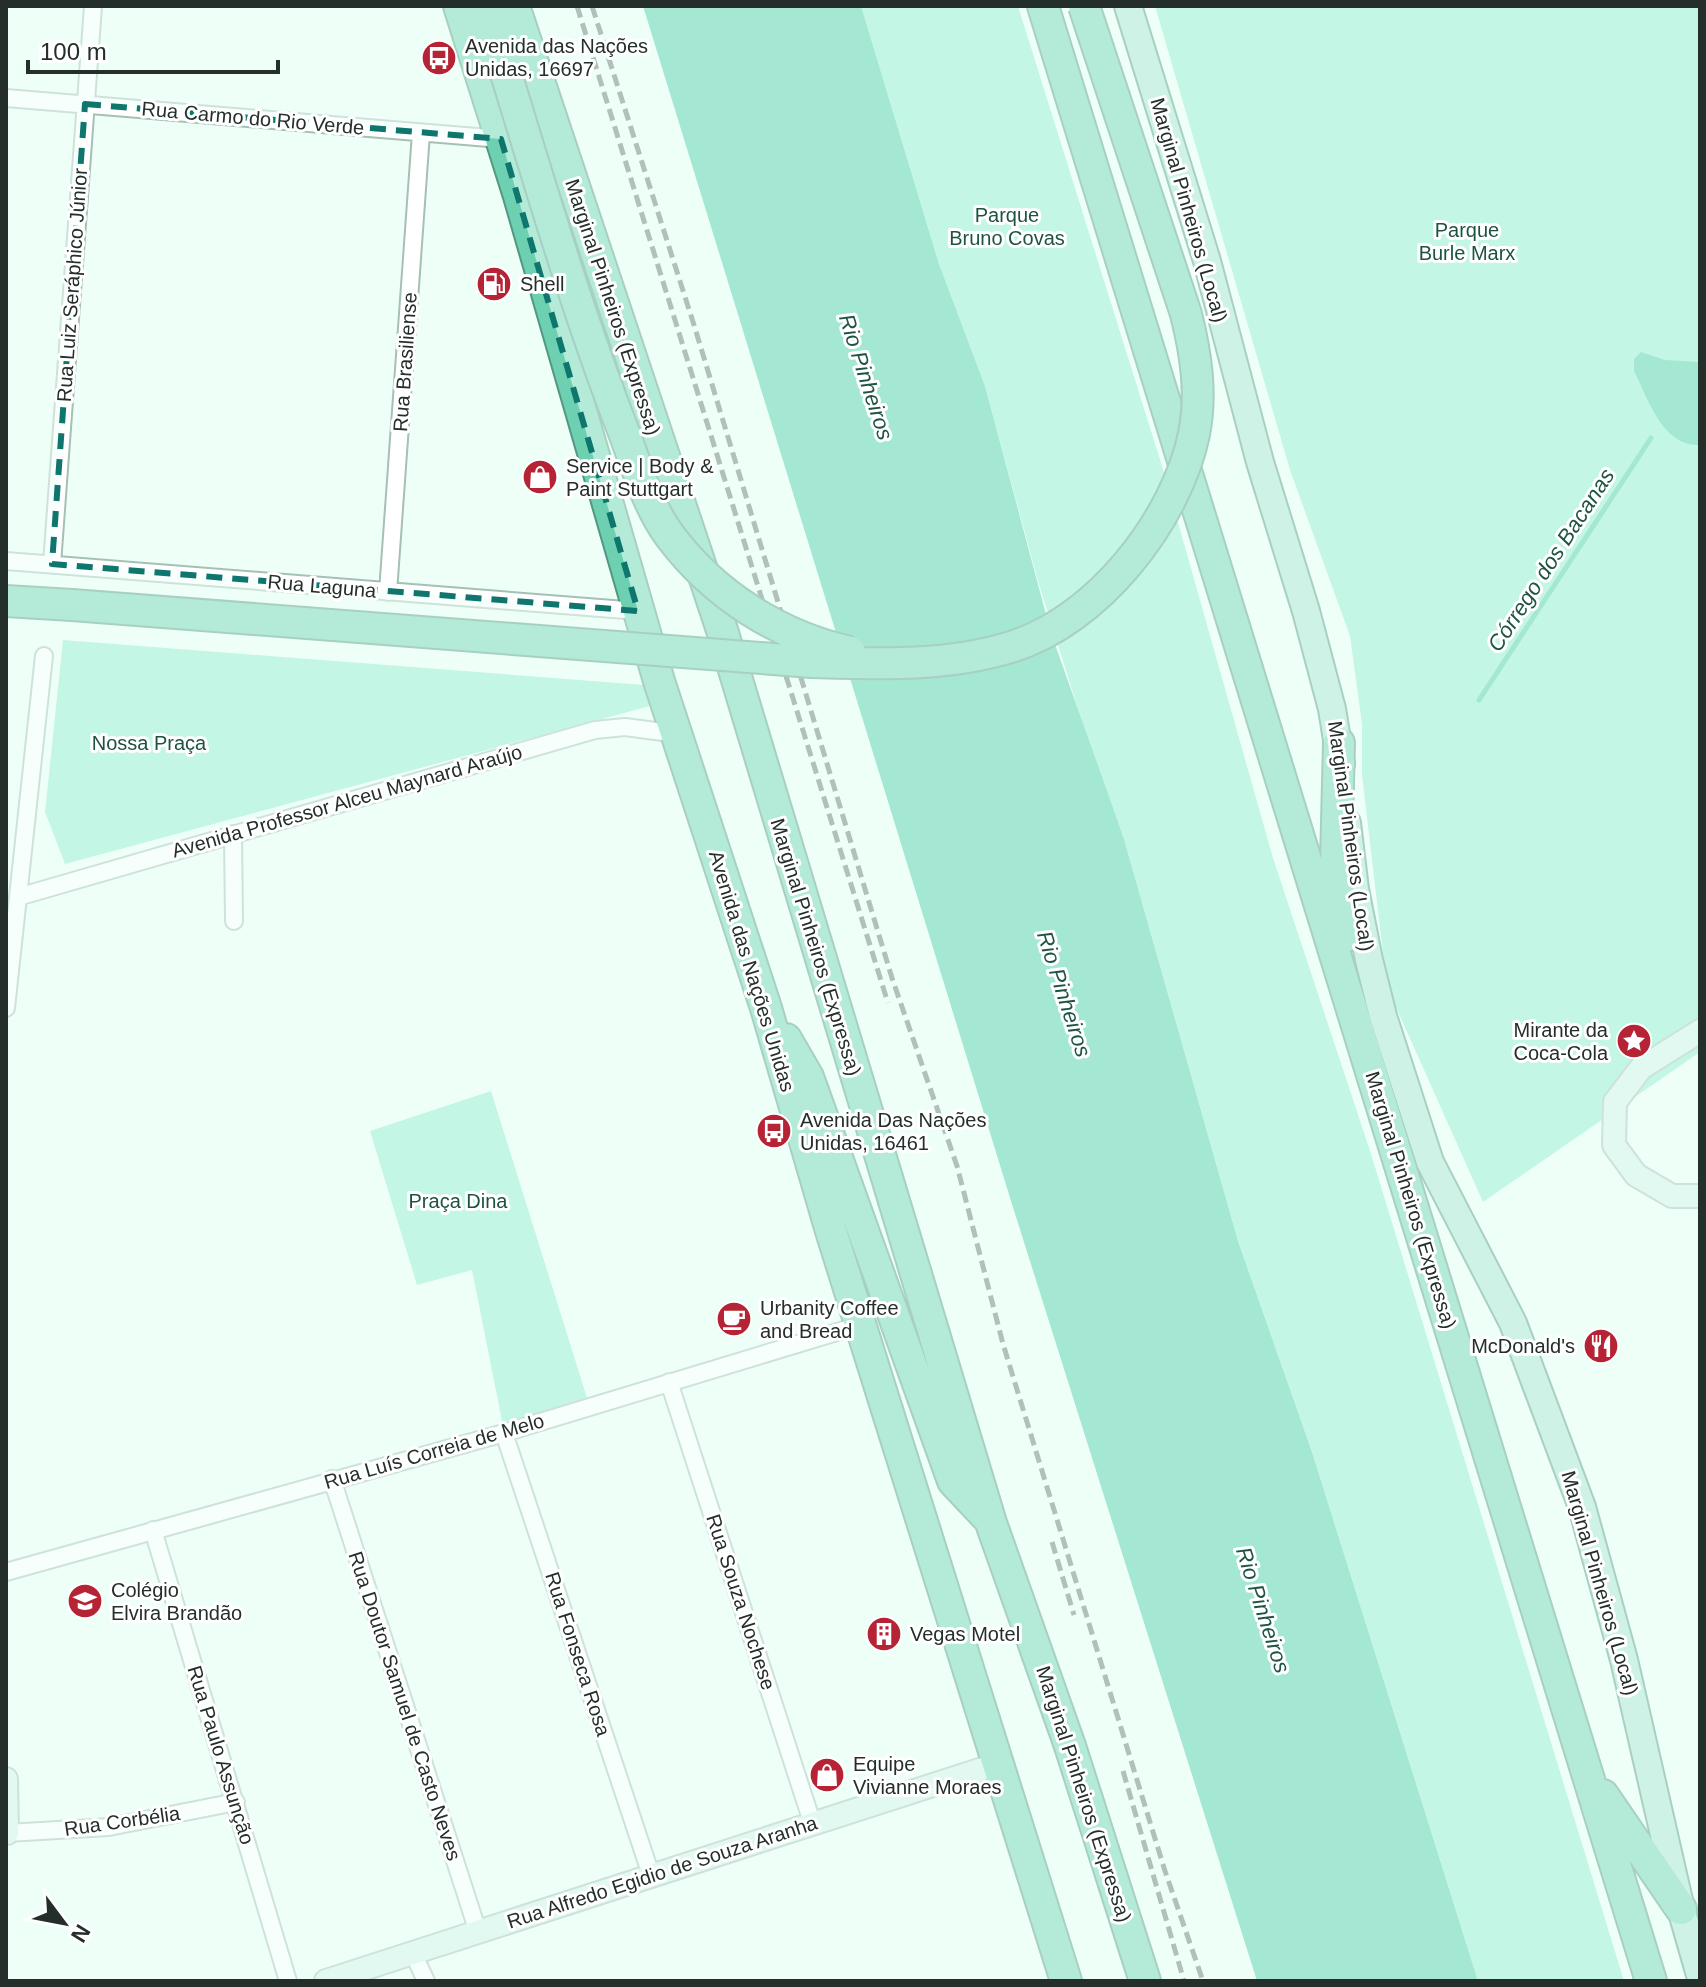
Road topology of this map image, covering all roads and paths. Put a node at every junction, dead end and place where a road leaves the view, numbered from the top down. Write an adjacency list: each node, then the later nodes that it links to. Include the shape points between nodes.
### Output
1 (93, 6): 9 (street, Rua Luiz Seráphico Júnior)
2 (459, 6): 11 (highway, Avenida das Nações Unidas)
3 (485, 6): 18 (highway, bridge, via 584,329 653,510 713,583 772,624 818,645)
4 (514, 6): 35 (highway, Marginal Pinheiros (Expressa), via 722,630)
5 (1043, 6): 26 (highway, Marginal Pinheiros (Expressa))
6 (1084, 6): 18 (highway, bridge, via 1189,327 1197,380 1194,434 1177,487 1152,533 1114,580 1061,623 1014,647 968,658)
7 (1128, 6): 20 (main road, Marginal Pinheiros (Local), via 1207,261)
8 (6, 98): 9 (street, Rua Carmo do Rio Verde)
9 (85, 104): 10 (street, Rua Carmo do Rio Verde); 13 (street, Rua Luiz Seráphico Júnior)
10 (421, 133): 11 (street, Rua Carmo do Rio Verde); 14 (street, Rua Brasiliense)
11 (501, 139): 16 (highway, Avenida das Nações Unidas)
12 (6, 561): 13 (street, Rua Laguna)
13 (52, 564): 14 (street, Rua Laguna)
14 (388, 592): 16 (street, Rua Laguna)
15 (6, 601): 18 (highway, bridge, via 753,659)
16 (638, 611): 19 (highway, Avenida das Nações Unidas)
17 (44, 656): 22 (street)
18 (899, 663)
19 (678, 734): 21 (street, Avenida Professor Alceu Maynard Araújo, via 625,727 595,730); 28 (highway, Avenida das Nações Unidas)
20 (1339, 743): 26 (highway, via 1336,862); 45 (main road, Marginal Pinheiros (Local), via 1355,889 1383,1016 1430,1162 1513,1323 1582,1507 1624,1660)
21 (233, 834): 24 (street, Avenida Professor Alceu Maynard Araújo); 25 (street)
22 (23, 853): 23 (street); 24 (street)
23 (6, 857)
24 (18, 897): 27 (street)
25 (234, 921)
26 (1346, 992): 39 (highway, Marginal Pinheiros (Expressa))
27 (6, 1008)
28 (766, 1008): 31 (highway, Avenida das Nações Unidas); 35 (highway, via 808,1077 953,1481)
29 (1700, 1031): 30 (street, via 1641,1068 1615,1102 1614,1145 1636,1175 1672,1196)
30 (1700, 1196)
31 (860, 1325): 32 (street, Rua Luís Correia de Melo); 38 (highway, Avenida das Nações Unidas)
32 (669, 1382): 33 (street, Rua Luís Correia de Melo); 42 (street, Rua Souza Nochese)
33 (504, 1433): 34 (street, Rua Luís Correia de Melo); 44 (street, Rua Fonseca Rosa)
34 (332, 1479): 36 (street, Rua Luís Correia de Melo); 46 (street, Rua Doutor Samuel de Casto Neves)
35 (991, 1523): 53 (highway, Marginal Pinheiros (Expressa))
36 (153, 1530): 37 (street, Rua Luís Correia de Melo); 41 (street, Rua Paulo Assunção)
37 (6, 1572)
38 (998, 1764): 42 (street, Rua Alfredo Egidio de Souza Aranha); 52 (highway, Avenida das Nações Unidas)
39 (1586, 1770): 45 (highway); 54 (highway, Marginal Pinheiros (Expressa))
40 (6, 1779): 43 (street)
41 (236, 1802): 43 (street, Rua Corbélia, via 109,1827); 49 (street, Rua Paulo Assunção)
42 (812, 1822): 44 (street, Rua Alfredo Egidio de Souza Aranha)
43 (7, 1833)
44 (651, 1875): 46 (street, Rua Alfredo Egidio de Souza Aranha)
45 (1681, 1909): 48 (main road, Marginal Pinheiros (Local))
46 (478, 1932): 47 (street, Rua Alfredo Egidio de Souza Aranha)
47 (413, 1953): 50 (street, Rua Alfredo Egidio de Souza Aranha); 51 (street)
48 (1700, 1975)
49 (288, 1981)
50 (326, 1981)
51 (426, 1981)
52 (1066, 1981)
53 (1145, 1981)
54 (1651, 1981)

